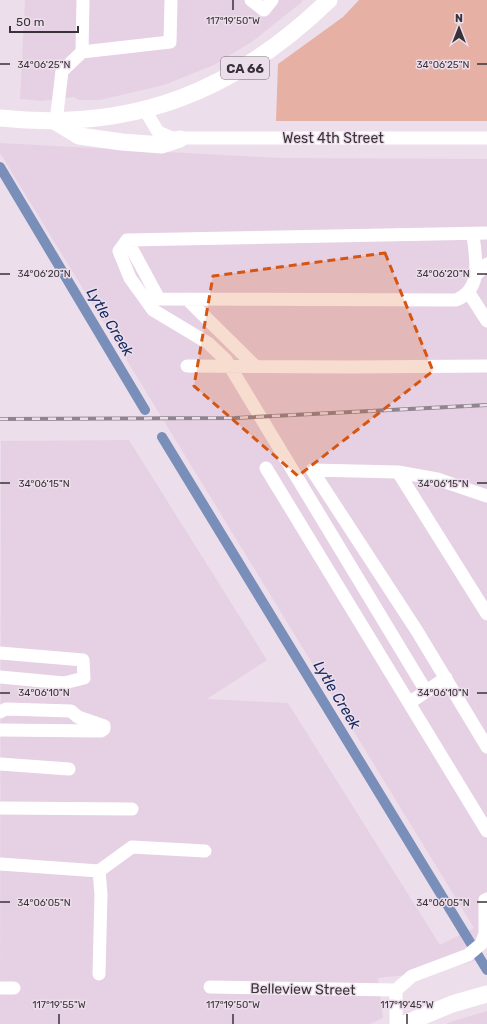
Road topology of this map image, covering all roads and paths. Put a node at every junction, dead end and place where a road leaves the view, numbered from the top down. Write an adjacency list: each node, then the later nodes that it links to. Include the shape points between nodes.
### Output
1 (83, 0): 7 (street)
2 (171, 0): 7 (street, via 170,42)
3 (251, 0): 4 (street, via 264,10)
4 (272, 0)
5 (329, 0): 6 (main road, CA 66)
6 (314, 8): 8 (main road, CA 66, via 281,42 249,65 183,98)
7 (82, 52): 10 (street, via 62,71)
8 (145, 110): 10 (main road, CA 66, via 101,118); 12 (street, West 4th Street, via 158,132)
9 (0, 118): 10 (main road, CA 66)
10 (56, 122): 12 (main road, via 79,136 122,142 162,145)
11 (487, 138): 12 (street, West 4th Street)
12 (180, 139)
13 (487, 233): 14 (street)
14 (473, 234): 15 (street); 17 (street)
15 (127, 240): 19 (street, via 159,299); 31 (street, via 119,251 130,278 153,310 208,343 226,360)
16 (487, 264): 17 (street)
17 (476, 275): 18 (street)
18 (469, 292): 19 (street, via 456,300); 20 (street)
19 (187, 299): 21 (street)
20 (487, 322)
21 (254, 365): 22 (street); 23 (street)
22 (187, 366)
23 (487, 366)
24 (266, 468): 32 (street)
25 (398, 472): 26 (street, via 437,479); 27 (street); 30 (street, via 312,470)
26 (487, 496)
27 (487, 614)
28 (0, 653): 29 (street, via 84,660 84,678 64,683)
29 (0, 677)
30 (446, 678): 31 (street); 35 (street)
31 (426, 691): 32 (street)
32 (409, 703): 40 (street)
33 (0, 712): 34 (street, via 6,709 71,711 78,717 104,726 104,729)
34 (0, 730)
35 (487, 747)
36 (0, 764): 37 (street)
37 (69, 769)
38 (0, 808): 39 (street)
39 (132, 809)
40 (487, 831)
41 (205, 851): 43 (street, via 132,847)
42 (0, 864): 43 (street)
43 (99, 871): 45 (street)
44 (487, 899): 49 (street, via 485,934 481,944 468,955 412,976)
45 (99, 974)
46 (210, 987): 49 (street, Belleview Street)
47 (0, 988): 48 (street)
48 (14, 988)
49 (396, 990): 51 (street)
50 (484, 994): 52 (main road)
51 (396, 1024)
52 (404, 1024)

